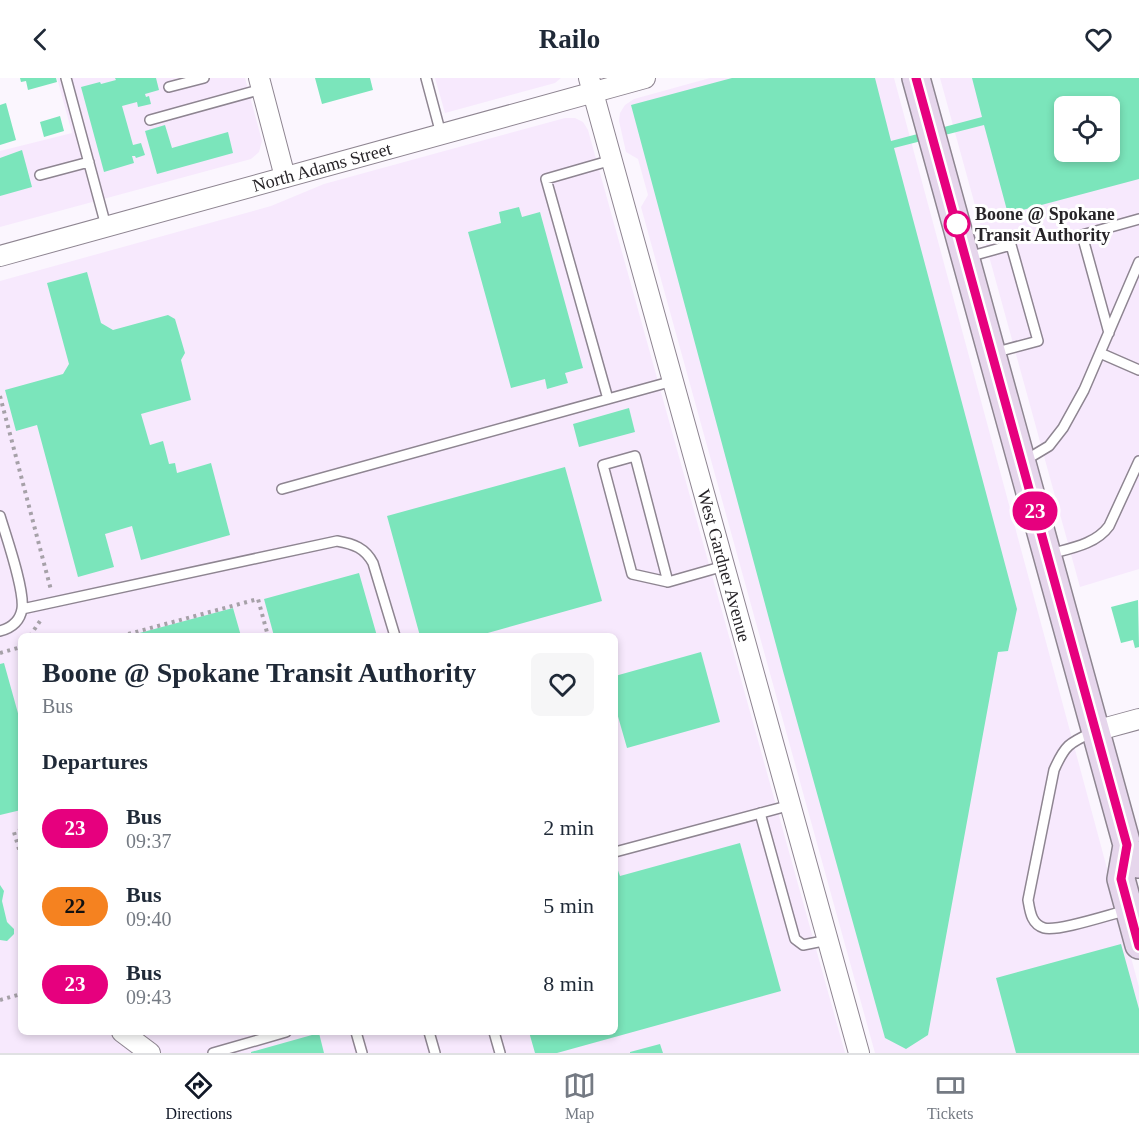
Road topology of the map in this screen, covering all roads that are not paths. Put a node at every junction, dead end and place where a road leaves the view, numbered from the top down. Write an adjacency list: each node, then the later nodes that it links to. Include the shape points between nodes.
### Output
1 (66, 78): 12 (lane)
2 (204, 78): 8 (lane)
3 (426, 78): 10 (lane)
4 (645, 78): 7 (street, North Adams Street)
5 (916, 78): 18 (main road)
6 (261, 84): 9 (lane); 14 (street)
7 (591, 85): 10 (street, North Adams Street); 11 (street, West Gardner Avenue)
8 (169, 87)
9 (150, 120)
10 (441, 134): 14 (street, North Adams Street)
11 (612, 160): 24 (street, West Gardner Avenue); 25 (lane, via 546,179)
12 (88, 162): 13 (lane); 16 (lane)
13 (40, 175)
14 (285, 177): 16 (street, North Adams Street)
15 (1139, 219): 20 (lane, via 1082,235)
16 (106, 226): 17 (street, North Adams Street)
17 (0, 256)
18 (966, 258): 21 (main road); 21 (lane, via 1011,245 1038,341)
19 (1139, 262): 20 (lane)
20 (1109, 333): 22 (lane)
21 (992, 353): 27 (main road)
22 (1100, 353): 23 (lane); 27 (lane, via 1056,439)
23 (1139, 370)
24 (673, 381): 25 (lane); 31 (street, West Gardner Avenue)
25 (608, 399): 28 (lane)
26 (1139, 461): 30 (lane, via 1104,534)
27 (1022, 462): 30 (main road)
28 (282, 489)
29 (0, 516): 33 (lane, via 22,594)
30 (1047, 555): 37 (main road)
31 (724, 566): 32 (lane); 38 (street, West Gardner Avenue)
32 (668, 582): 32 (lane, via 634,456 603,465 632,574)
33 (22, 609): 34 (lane, via 18,620); 35 (lane, via 337,541 355,544 368,553)
34 (0, 631)
35 (394, 633)
36 (1139, 719): 37 (street)
37 (1095, 731): 41 (main road); 42 (lane, via 1072,741 1062,751 1054,770 1028,900 1030,914 1044,928 1058,928)
38 (791, 805): 39 (lane); 43 (street, West Gardner Avenue)
39 (760, 813): 40 (lane); 43 (lane, via 795,939 803,945)
40 (618, 851)
41 (1133, 854): 42 (main road, via 1121,879)
42 (1129, 910): 44 (main road)
43 (828, 940): 55 (street, West Gardner Avenue)
44 (1139, 945)
45 (132, 1035): 50 (street)
46 (276, 1035): 51 (lane)
47 (357, 1035): 52 (lane)
48 (430, 1035): 53 (lane)
49 (495, 1035): 54 (lane)
50 (150, 1053)
51 (213, 1053)
52 (362, 1053)
53 (435, 1053)
54 (500, 1053)
55 (859, 1053)

